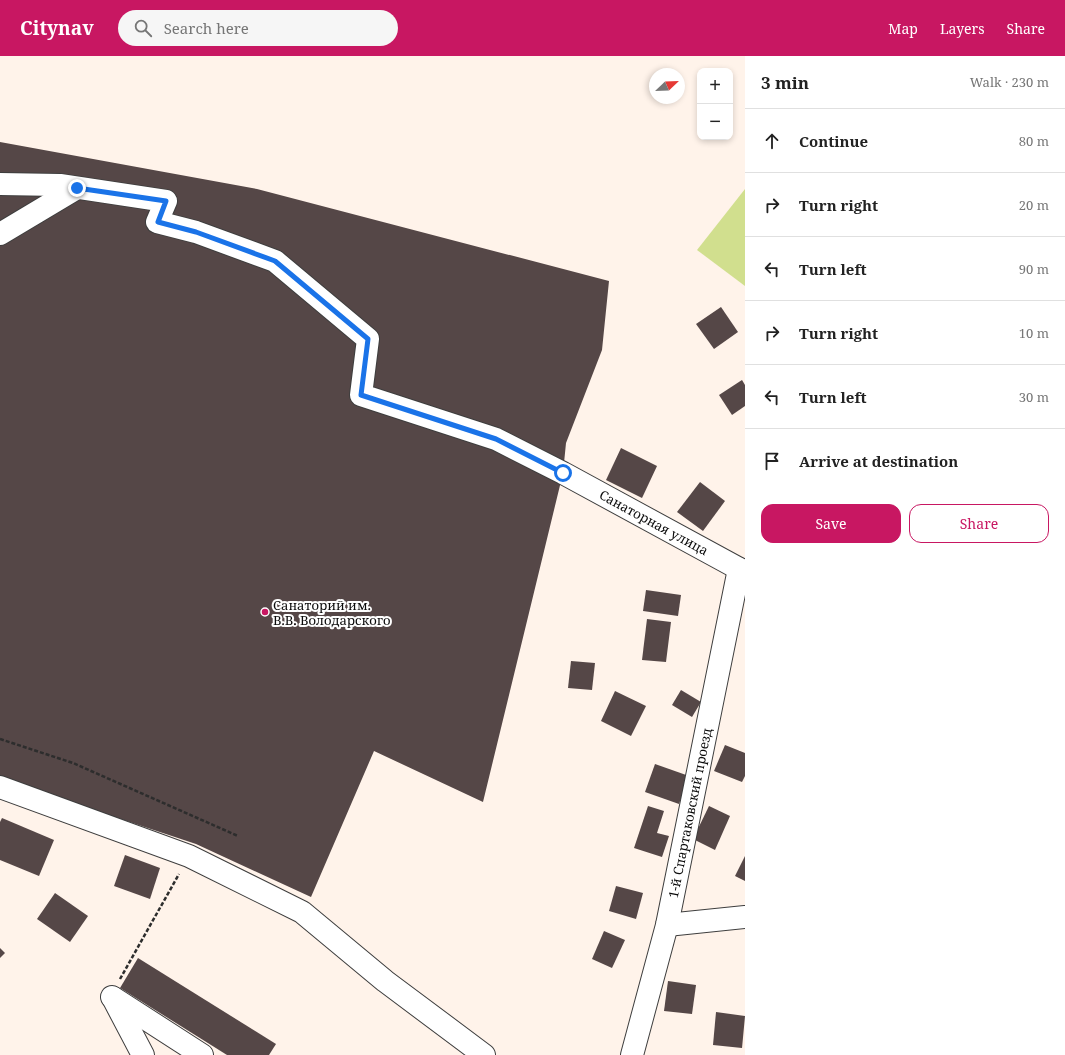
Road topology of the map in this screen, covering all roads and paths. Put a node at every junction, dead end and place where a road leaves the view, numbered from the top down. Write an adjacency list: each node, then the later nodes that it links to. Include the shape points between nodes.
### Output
1 (0, 184): 2 (street, via 60,185)
2 (77, 188): 3 (street); 4 (street, Санаторная улица, via 166,201 158,222 196,232 275,261 368,339 361,395 496,439)
3 (0, 234)
4 (742, 570): 10 (street, 1-й Спартаковский проезд)
5 (0, 739): 7 (path, via 72,763)
6 (0, 787): 8 (street)
7 (238, 836)
8 (189, 856): 11 (path); 14 (street, via 302,912 385,981)
9 (745, 917): 10 (street)
10 (667, 925): 15 (street, 1-й Спартаковский проезд)
11 (112, 996): 12 (street); 13 (street)
12 (143, 1055)
13 (202, 1055)
14 (484, 1055)
15 (632, 1055)

